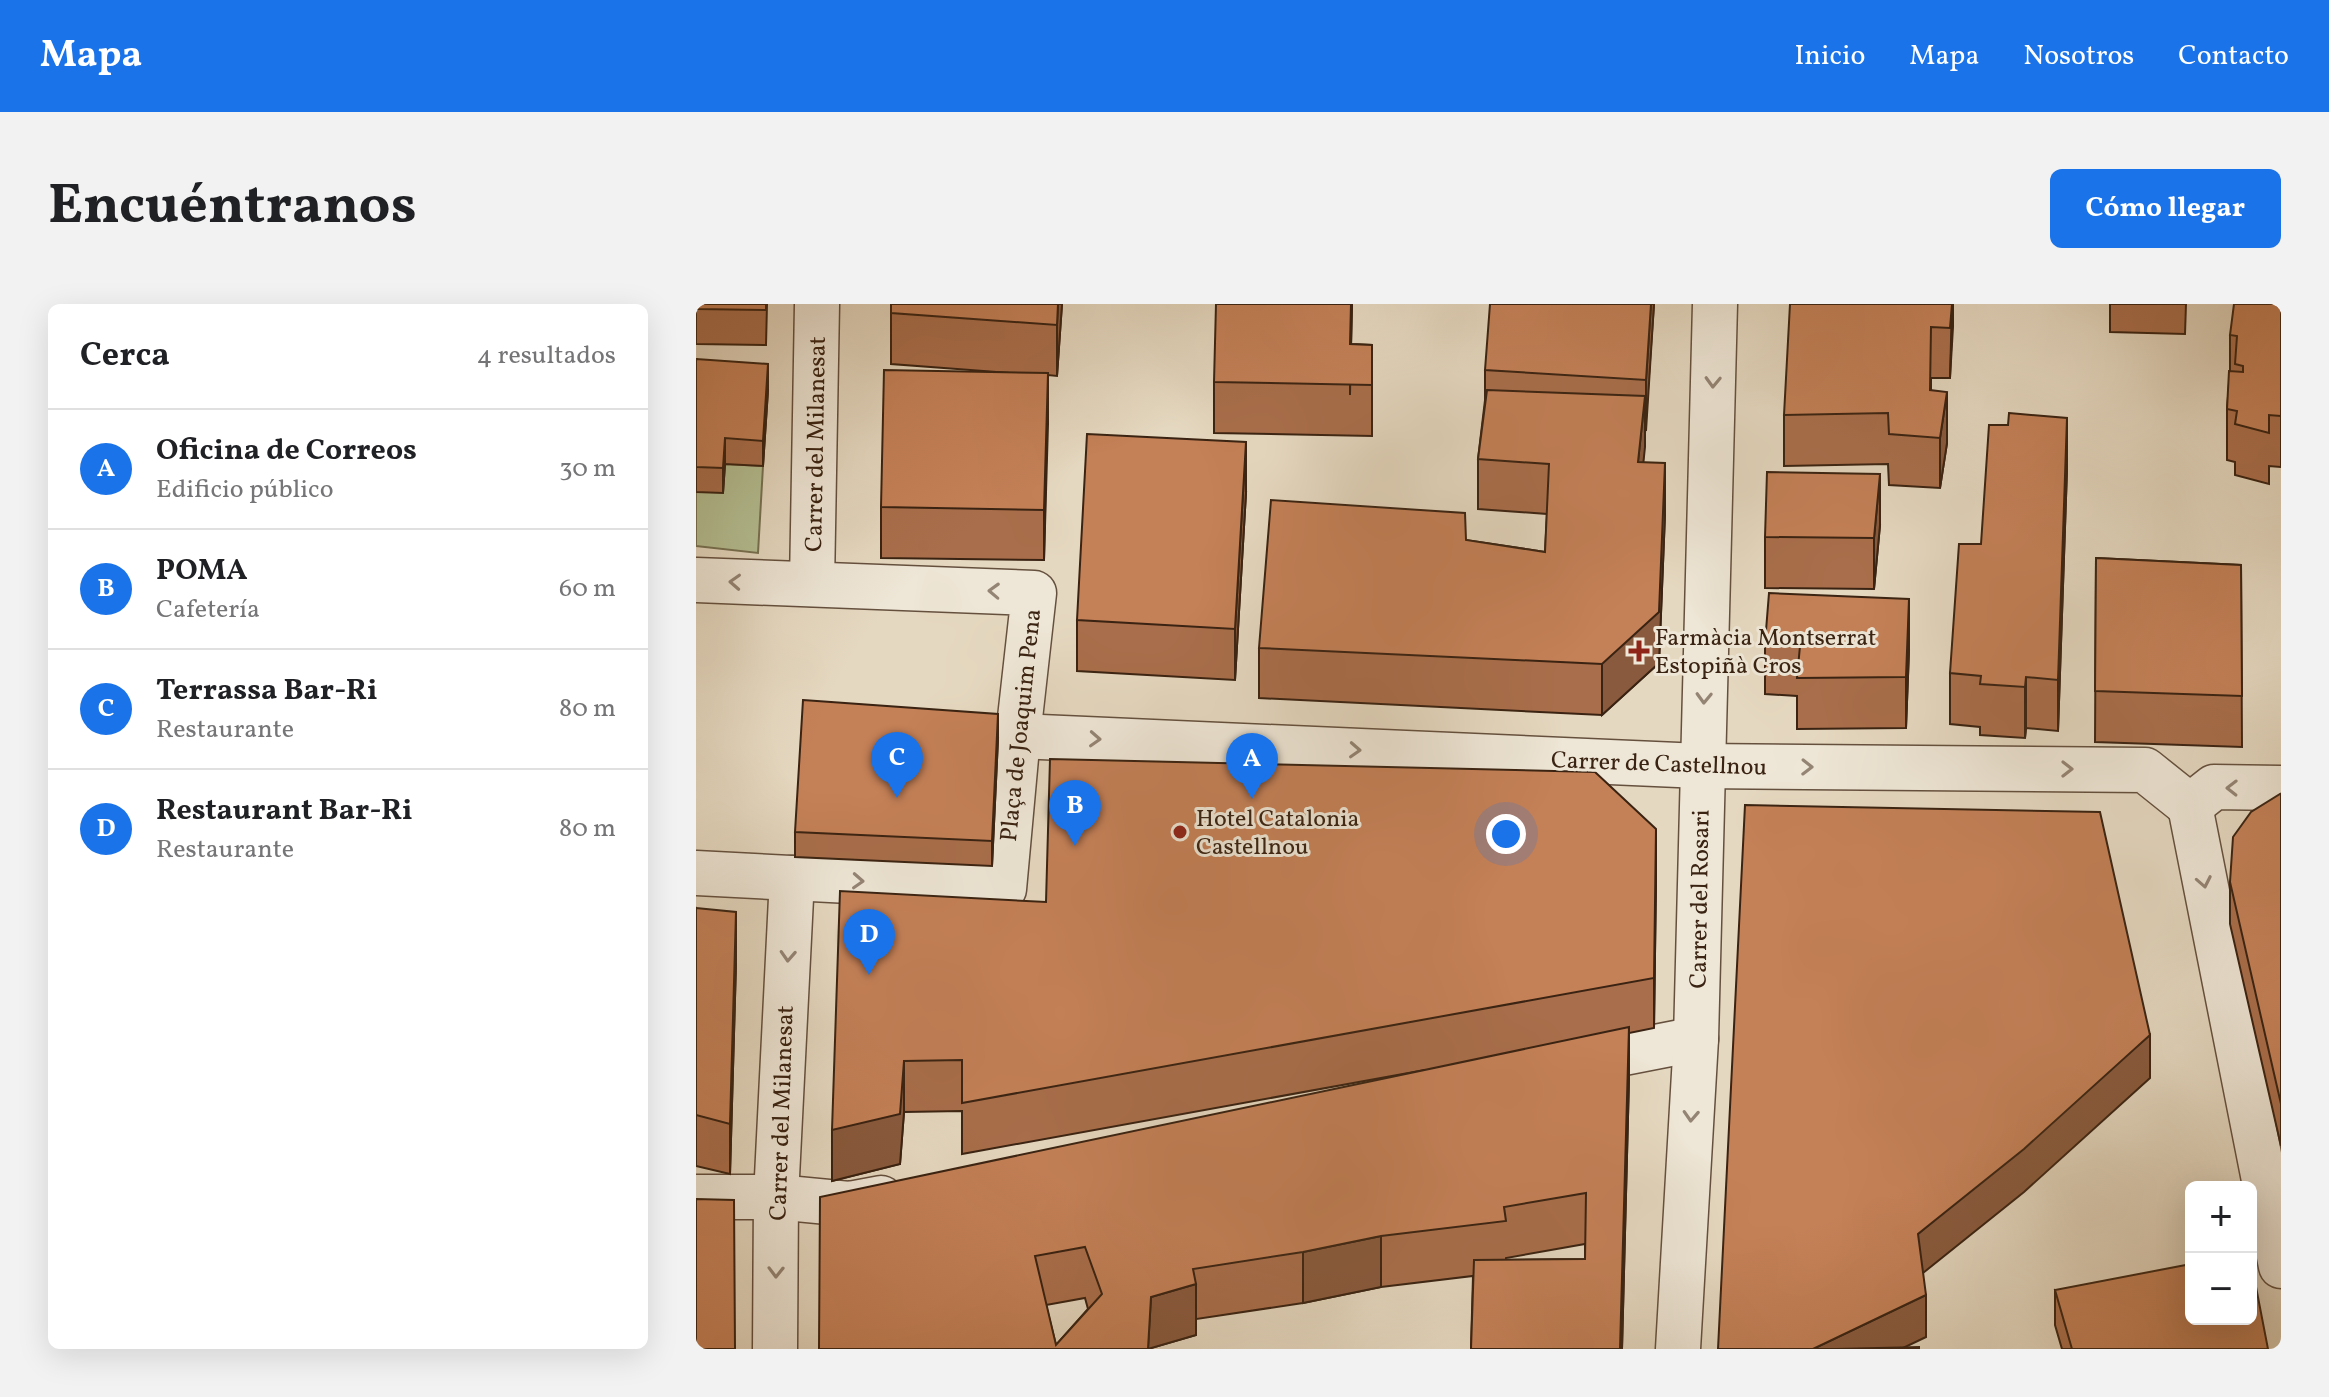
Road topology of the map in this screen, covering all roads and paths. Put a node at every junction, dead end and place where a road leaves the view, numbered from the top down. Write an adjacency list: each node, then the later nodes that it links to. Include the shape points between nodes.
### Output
1 (817, 304): 4 (street, Carrer del Milanesat)
2 (1715, 304): 6 (street, Carrer del Rosari, one-way to 6)
3 (696, 580): 4 (street, Plaça de Joaquim Pena, one-way to 3)
4 (812, 584): 5 (street, Plaça de Joaquim Pena, one-way to 4, via 1034,593)
5 (1018, 736): 6 (street, Carrer de Castellnou, one-way to 6); 10 (street, Plaça de Joaquim Pena, one-way to 5, via 1004,889)
6 (1701, 766): 8 (street, Carrer de Castellnou, one-way to 8, via 2145,770); 11 (street, Carrer del Rosari)
7 (2281, 788): 8 (street, one-way to 8, via 2214,787)
8 (2190, 806): 16 (street, one-way to 16)
9 (696, 873): 10 (street, Plaça de Joaquim Pena)
10 (792, 878): 15 (street, Carrer del Milanesat, one-way to 15)
11 (1696, 1039): 12 (street); 18 (street, Carrer del Rosari, one-way to 18)
12 (1527, 1072)
13 (926, 1189): 15 (street, via 849,1204)
14 (696, 1197): 15 (street)
15 (776, 1197): 17 (street, Carrer del Milanesat, one-way to 17)
16 (2281, 1266)
17 (775, 1349)
18 (1678, 1349)

